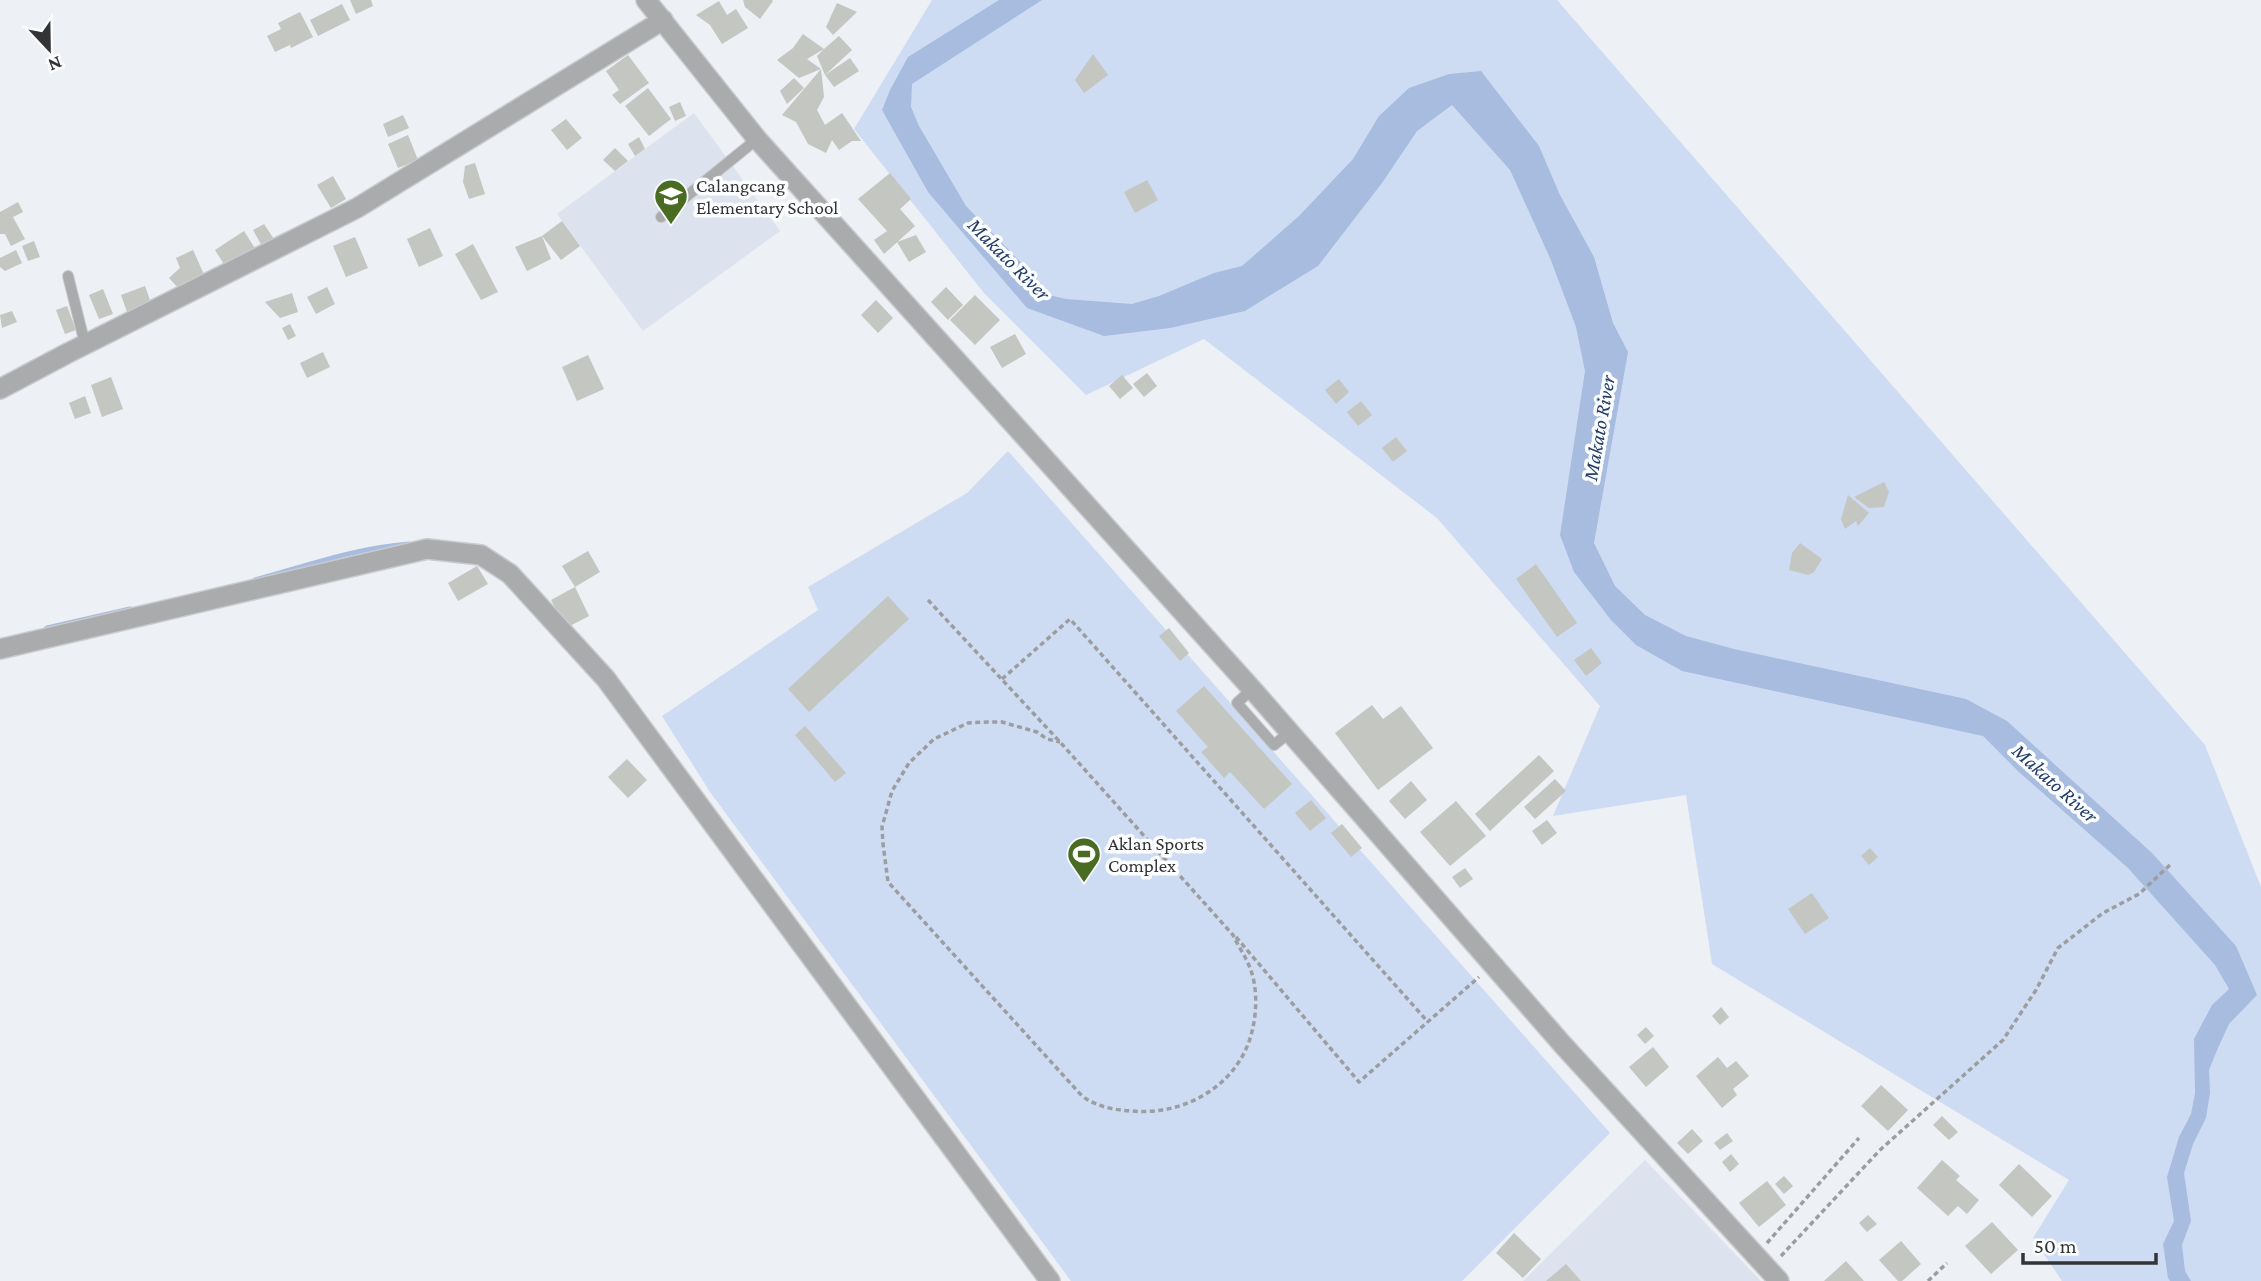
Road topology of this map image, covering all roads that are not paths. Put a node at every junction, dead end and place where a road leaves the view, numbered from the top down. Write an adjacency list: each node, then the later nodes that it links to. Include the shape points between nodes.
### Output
1 (646, 0): 2 (street)
2 (663, 20): 3 (street); 6 (street, via 357,208)
3 (757, 139): 4 (lane); 9 (street)
4 (661, 217)
5 (68, 276): 6 (lane)
6 (85, 344): 7 (street)
7 (0, 389)
8 (0, 649): 10 (street, via 427,549 481,555 510,574 606,679)
9 (1768, 1269)
10 (1050, 1281)

